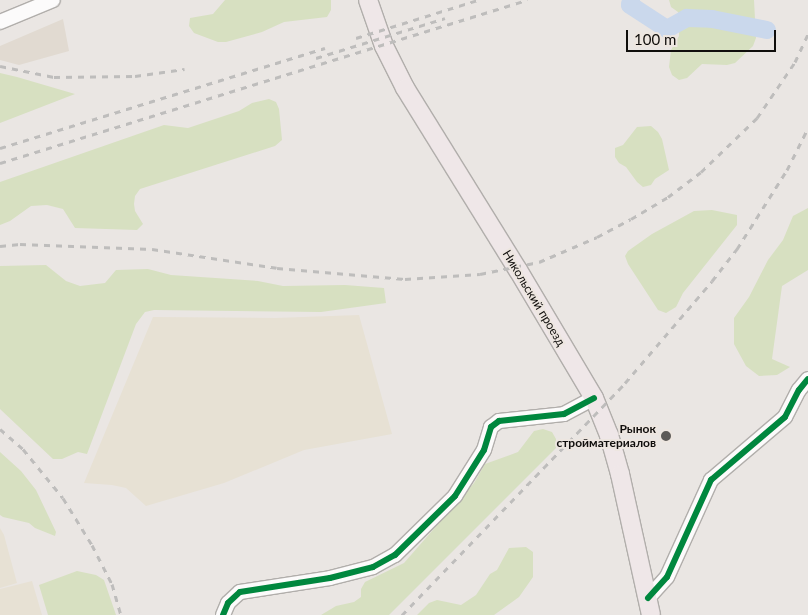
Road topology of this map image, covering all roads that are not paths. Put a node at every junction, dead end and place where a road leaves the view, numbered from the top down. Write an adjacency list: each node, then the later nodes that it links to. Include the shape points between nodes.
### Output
1 (53, 0): 3 (street)
2 (368, 0): 5 (main road, Никольский проезд, via 384,46 405,88)
3 (0, 22)
4 (808, 379): 6 (street, via 785,417 711,480)
5 (594, 398): 6 (main road, Никольский проезд, via 620,474); 7 (street, via 564,414 499,421 491,427 484,450 455,496 395,555 373,567 330,578 240,592 228,602)
6 (650, 607)
7 (222, 615)

